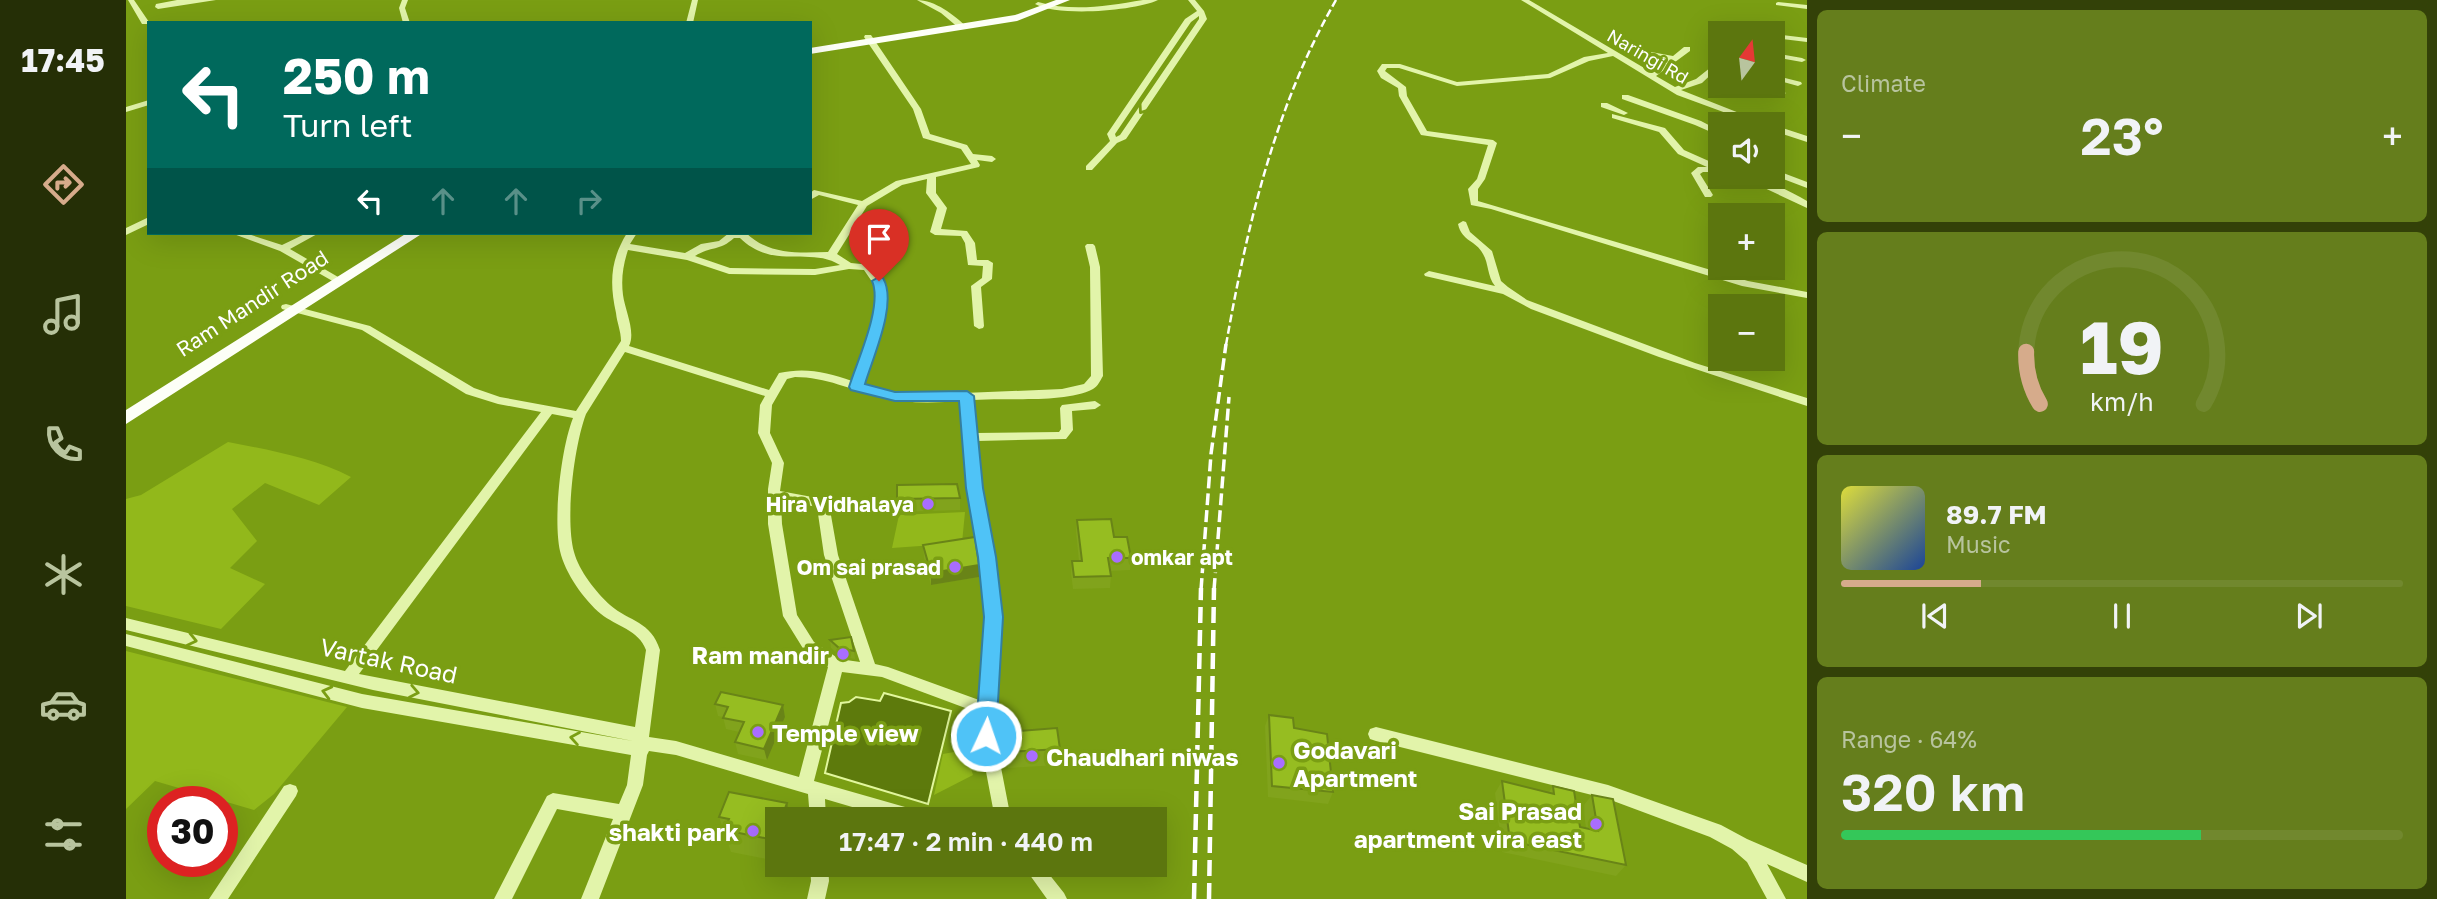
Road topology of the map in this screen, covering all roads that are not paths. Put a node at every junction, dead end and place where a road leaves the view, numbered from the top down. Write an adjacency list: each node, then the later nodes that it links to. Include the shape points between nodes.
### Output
1 (131, 0): 19 (street)
2 (190, 0): 3 (street, via 158,5)
3 (213, 0)
4 (687, 0): 17 (street)
5 (695, 0): 18 (street)
6 (1065, 0): 13 (main road)
7 (1156, 0): 13 (street, via 1080,9)
8 (1191, 0): 16 (street)
9 (1524, 0): 27 (street, Naringi Rd)
10 (931, 1): 20 (street)
11 (394, 4): 12 (street)
12 (404, 4)
13 (1045, 4): 20 (main road, via 1017,18)
14 (1778, 4): 15 (street)
15 (1807, 7)
16 (1201, 11): 34 (street, via 1188,21); 36 (street, via 1203,19)
17 (682, 21)
18 (690, 21)
19 (145, 22)
20 (966, 25): 22 (main road)
21 (1785, 37): 23 (street)
22 (869, 39): 24 (main road); 26 (main road); 52 (street, via 917,109 926,135 959,144)
23 (1807, 40)
24 (812, 45)
25 (1687, 49): 30 (street)
26 (812, 51)
27 (1614, 54): 32 (street, Naringi Rd); 82 (street, via 1587,59 1550,76 1457,84 1400,66 1385,66 1381,71 1402,87 1424,133 1493,143 1473,189 1476,205 1746,284)
28 (1654, 54): 30 (street)
29 (1785, 57): 31 (street)
30 (1675, 60): 32 (street)
31 (1802, 60)
32 (1651, 76): 38 (street, Naringi Rd)
33 (1708, 77): 38 (street)
34 (1150, 79): 36 (street); 51 (street, via 1111,134)
35 (1785, 80): 37 (street)
36 (1162, 81): 51 (street, one-way to 51, via 1123,136)
37 (1798, 84)
38 (1674, 90): 41 (street, Naringi Rd)
39 (1625, 97): 45 (street)
40 (147, 101): 43 (street)
41 (1698, 101): 44 (street, Naringi Rd); 45 (street)
42 (1604, 105): 47 (street)
43 (126, 107)
44 (1729, 112)
45 (1668, 113): 47 (street); 48 (street)
46 (1615, 116): 47 (street)
47 (1663, 128): 54 (street, via 1681,152)
48 (1708, 128)
49 (1785, 132): 50 (street)
50 (1807, 139)
51 (1114, 141): 55 (street)
52 (970, 156): 53 (street); 57 (street, via 976,165)
53 (992, 159)
54 (1708, 164)
55 (1089, 168)
56 (1708, 169): 61 (street, via 1695,173)
57 (932, 176): 63 (street, via 899,183); 84 (street, via 931,193 942,208 935,232 964,233 972,263 988,263 987,279 976,286)
58 (1785, 177): 59 (street)
59 (1807, 185)
60 (1775, 189): 64 (street)
61 (1708, 195)
62 (812, 196): 63 (street, via 817,192)
63 (864, 204): 76 (street)
64 (1807, 205)
65 (147, 221): 67 (street)
66 (1463, 224): 81 (street, via 1470,239 1487,251 1496,281)
67 (126, 232)
68 (242, 235): 75 (street)
69 (310, 235): 75 (street)
70 (398, 235): 80 (main road, Ram Mandir Road)
71 (413, 235): 80 (main road)
72 (631, 235): 73 (street)
73 (623, 246): 77 (street); 85 (street, via 617,270 618,301 627,336)
74 (1090, 246): 88 (street, via 1095,267 1095,381 1058,393)
75 (283, 249): 80 (street)
76 (831, 255): 77 (street, via 760,250 743,236 732,235 722,244 704,246); 78 (street)
77 (686, 257): 78 (street, via 729,271 814,272)
78 (849, 266): 86 (street, via 867,267 882,289 882,304)
79 (1429, 274): 81 (street)
80 (336, 279): 83 (main road, Ram Mandir Road)
81 (1508, 292): 89 (street, via 1644,349)
82 (1807, 295)
83 (290, 308): 91 (main road, Ram Mandir Road); 92 (street, via 366,328 470,391); 94 (main road)
84 (979, 326)
85 (622, 348): 87 (street); 93 (street)
86 (856, 387): 87 (street, via 799,372 783,376); 88 (street, via 895,397)
87 (771, 394): 96 (street, via 764,433 778,463)
88 (967, 396): 95 (street)
89 (1807, 402)
90 (1095, 405): 95 (street, via 1066,408 1067,430 1062,436)
91 (126, 409)
92 (549, 410): 93 (street); 101 (street)
93 (579, 415): 104 (street, via 564,519 568,553 603,608 651,640)
94 (126, 418)
95 (971, 437): 102 (street, via 993,617)
96 (775, 494): 99 (street, via 775,524 790,616 809,646); 100 (street, via 819,502 825,508 831,555)
97 (126, 624): 101 (street, Vartak Road, one-way to 101)
98 (126, 640): 104 (street, Vartak Road, one-way to 98, via 362,701)
99 (836, 665): 100 (street); 105 (street)
100 (869, 667): 102 (street, via 973,704)
101 (349, 677): 104 (street, Vartak Road, one-way to 104)
102 (984, 716): 109 (street)
103 (1376, 734): 111 (street, via 1608,792)
104 (642, 743): 105 (street, Vartak Road, via 676,747); 110 (street, via 635,785)
105 (811, 786): 107 (street); 108 (street, Vartak Road)
106 (290, 791): 115 (street)
107 (815, 807)
108 (880, 807)
109 (1001, 807)
110 (624, 813): 116 (street, via 553,801); 117 (street)
111 (1738, 843): 112 (street); 120 (street, via 1752,856)
112 (1807, 874)
113 (820, 877): 118 (street)
114 (1041, 877): 119 (street)
115 (218, 899)
116 (503, 899)
117 (590, 899)
118 (816, 899)
119 (1059, 899)
120 (1777, 899)

